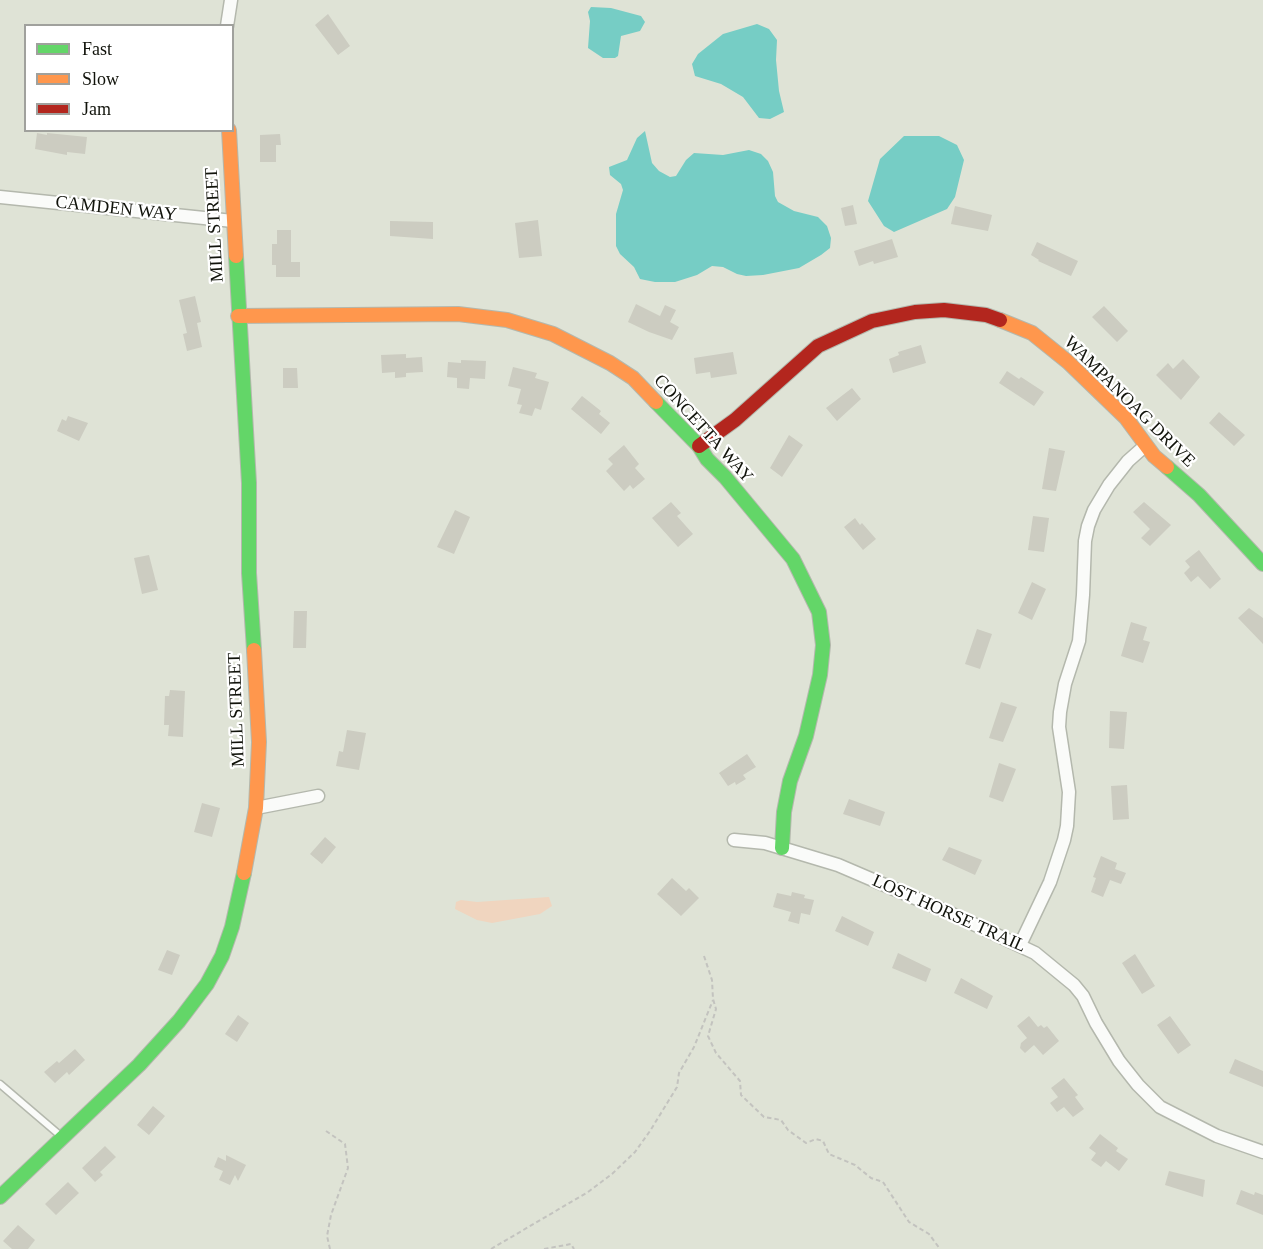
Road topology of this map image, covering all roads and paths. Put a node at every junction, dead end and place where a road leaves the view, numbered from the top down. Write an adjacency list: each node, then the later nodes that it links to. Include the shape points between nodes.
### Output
1 (231, 0): 2 (street)
2 (227, 24)
3 (229, 132): 5 (street, MILL STREET)
4 (0, 197): 5 (street, CAMDEN WAY)
5 (233, 221): 6 (street, MILL STREET)
6 (238, 316): 8 (street, CONCETTA WAY, via 458,314 507,320 553,334 633,378); 11 (street, MILL STREET, via 249,483 249,573 258,742)
7 (1146, 445): 8 (street, WAMPANOAG DRIVE, via 1126,418 1032,333 986,315 944,310 872,321 818,346 735,420); 9 (street, WAMPANOAG DRIVE); 14 (street, via 1109,485 1088,526 1079,641 1060,712 1069,792 1067,826 1050,882)
8 (699, 446): 13 (street, CONCETTA WAY, via 793,559 819,612 823,645 820,675 806,736 790,781)
9 (1263, 564)
10 (318, 796): 11 (street)
11 (256, 808): 19 (street, MILL STREET, via 232,927 207,984 139,1065)
12 (734, 840): 13 (street, LOST HORSE TRAIL)
13 (782, 848): 14 (street, LOST HORSE TRAIL, via 838,865)
14 (1020, 945): 20 (street, LOST HORSE TRAIL, via 1074,985 1119,1061 1160,1107 1217,1136)
15 (704, 956): 16 (path)
16 (713, 999): 23 (path, via 694,1047 679,1072 677,1087 635,1152 588,1192); 26 (path, via 716,1009 708,1036 716,1053 740,1081 741,1095 764,1117 781,1120 806,1143 823,1141 829,1154 883,1182 909,1222 929,1234)
17 (0, 1084): 19 (lane)
18 (326, 1131): 22 (path, via 345,1144 348,1168 331,1215 327,1236)
19 (62, 1137): 21 (street, MILL STREET)
20 (1263, 1152)
21 (0, 1197)
22 (330, 1249)
23 (491, 1249)
24 (544, 1249): 25 (path, via 571,1244)
25 (574, 1249)
26 (940, 1249)

